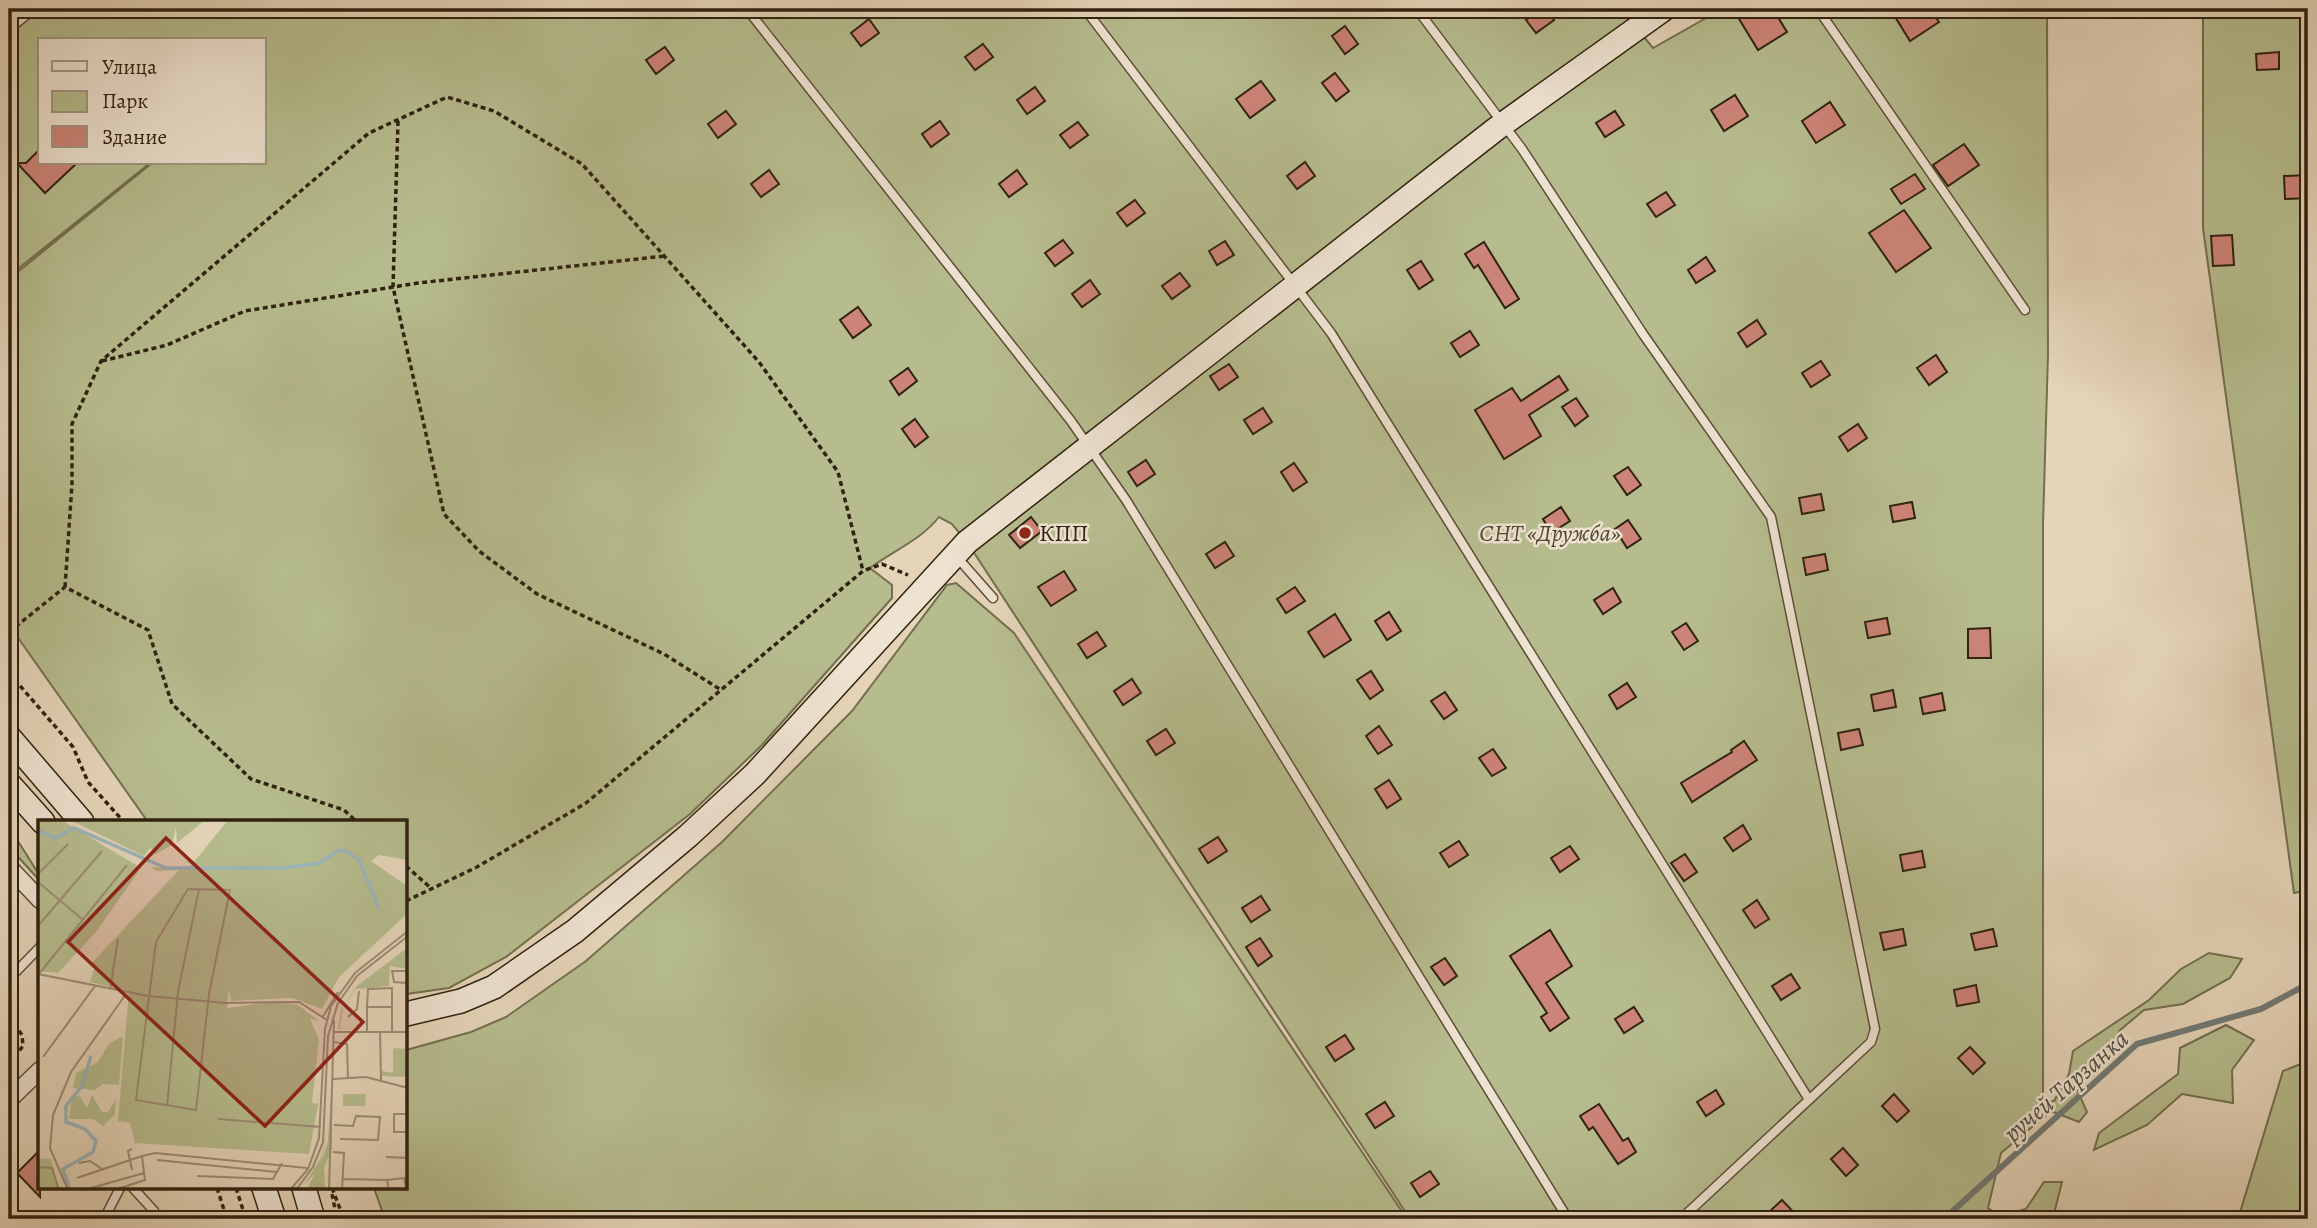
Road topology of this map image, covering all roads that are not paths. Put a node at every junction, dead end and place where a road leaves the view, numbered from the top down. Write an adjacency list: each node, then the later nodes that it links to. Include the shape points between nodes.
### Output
1 (34, 9): 7 (lane)
2 (747, 9): 11 (lane)
3 (1085, 9): 9 (lane)
4 (1417, 9): 8 (lane)
5 (1818, 9): 10 (lane)
6 (1653, 12): 8 (street)
7 (9, 29)
8 (1503, 124): 9 (street); 24 (lane, via 1771,517 1875,1028 1871,1042)
9 (1295, 287): 11 (street); 24 (lane, via 1353,366)
10 (2025, 310)
11 (1089, 448): 12 (street); 34 (lane, via 1126,500)
12 (954, 554): 13 (lane); 22 (street, via 764,765 651,868 575,931 494,987 461,1001)
13 (993, 598)
14 (9, 737): 17 (street)
15 (9, 783): 16 (street)
16 (41, 820)
17 (80, 820)
18 (9, 867): 19 (street)
19 (38, 898)
20 (38, 949): 21 (lane)
21 (9, 979)
22 (408, 1014)
23 (38, 1077): 25 (street)
24 (1808, 1098): 35 (lane)
25 (9, 1100)
26 (119, 1190): 31 (lane)
27 (135, 1190): 30 (lane)
28 (305, 1190): 32 (street)
29 (320, 1190): 33 (street)
30 (154, 1211)
31 (104, 1219)
32 (313, 1219)
33 (323, 1219)
34 (1568, 1219)
35 (1681, 1219)

